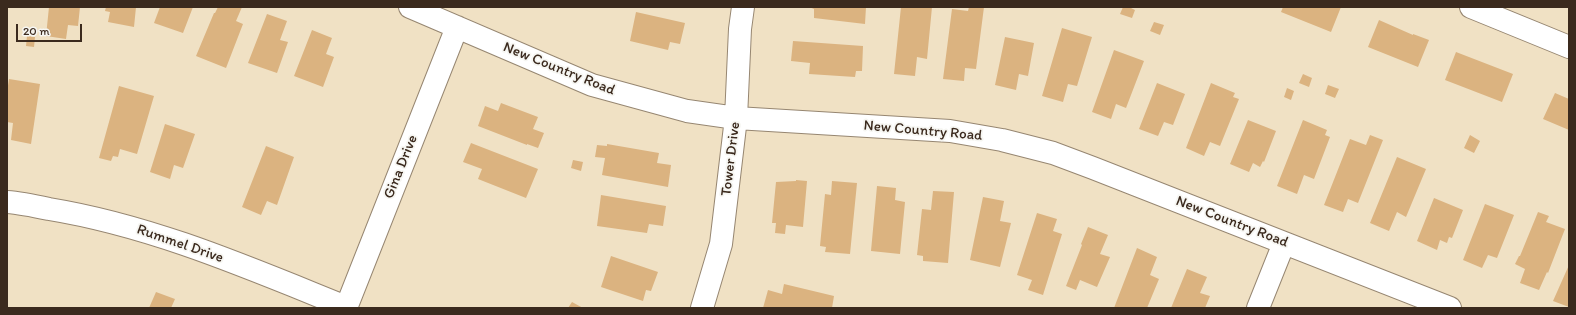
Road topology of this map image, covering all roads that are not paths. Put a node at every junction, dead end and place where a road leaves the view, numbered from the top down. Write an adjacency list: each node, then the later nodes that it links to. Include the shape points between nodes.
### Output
1 (410, 7): 4 (street, New Country Road)
2 (743, 7): 6 (street, Tower Drive)
3 (1474, 8): 5 (street)
4 (457, 27): 6 (street, New Country Road, via 592,85 687,111); 9 (street, Gina Drive)
5 (1569, 47)
6 (736, 118): 8 (street, New Country Road, via 950,131 1002,140 1053,153); 10 (street, Tower Drive, via 721,244)
7 (7, 202): 9 (street, Rummel Drive, via 69,212 125,225 194,247)
8 (1284, 243): 11 (street); 12 (street, New Country Road)
9 (346, 307)
10 (702, 308)
11 (1258, 308)
12 (1450, 308)

